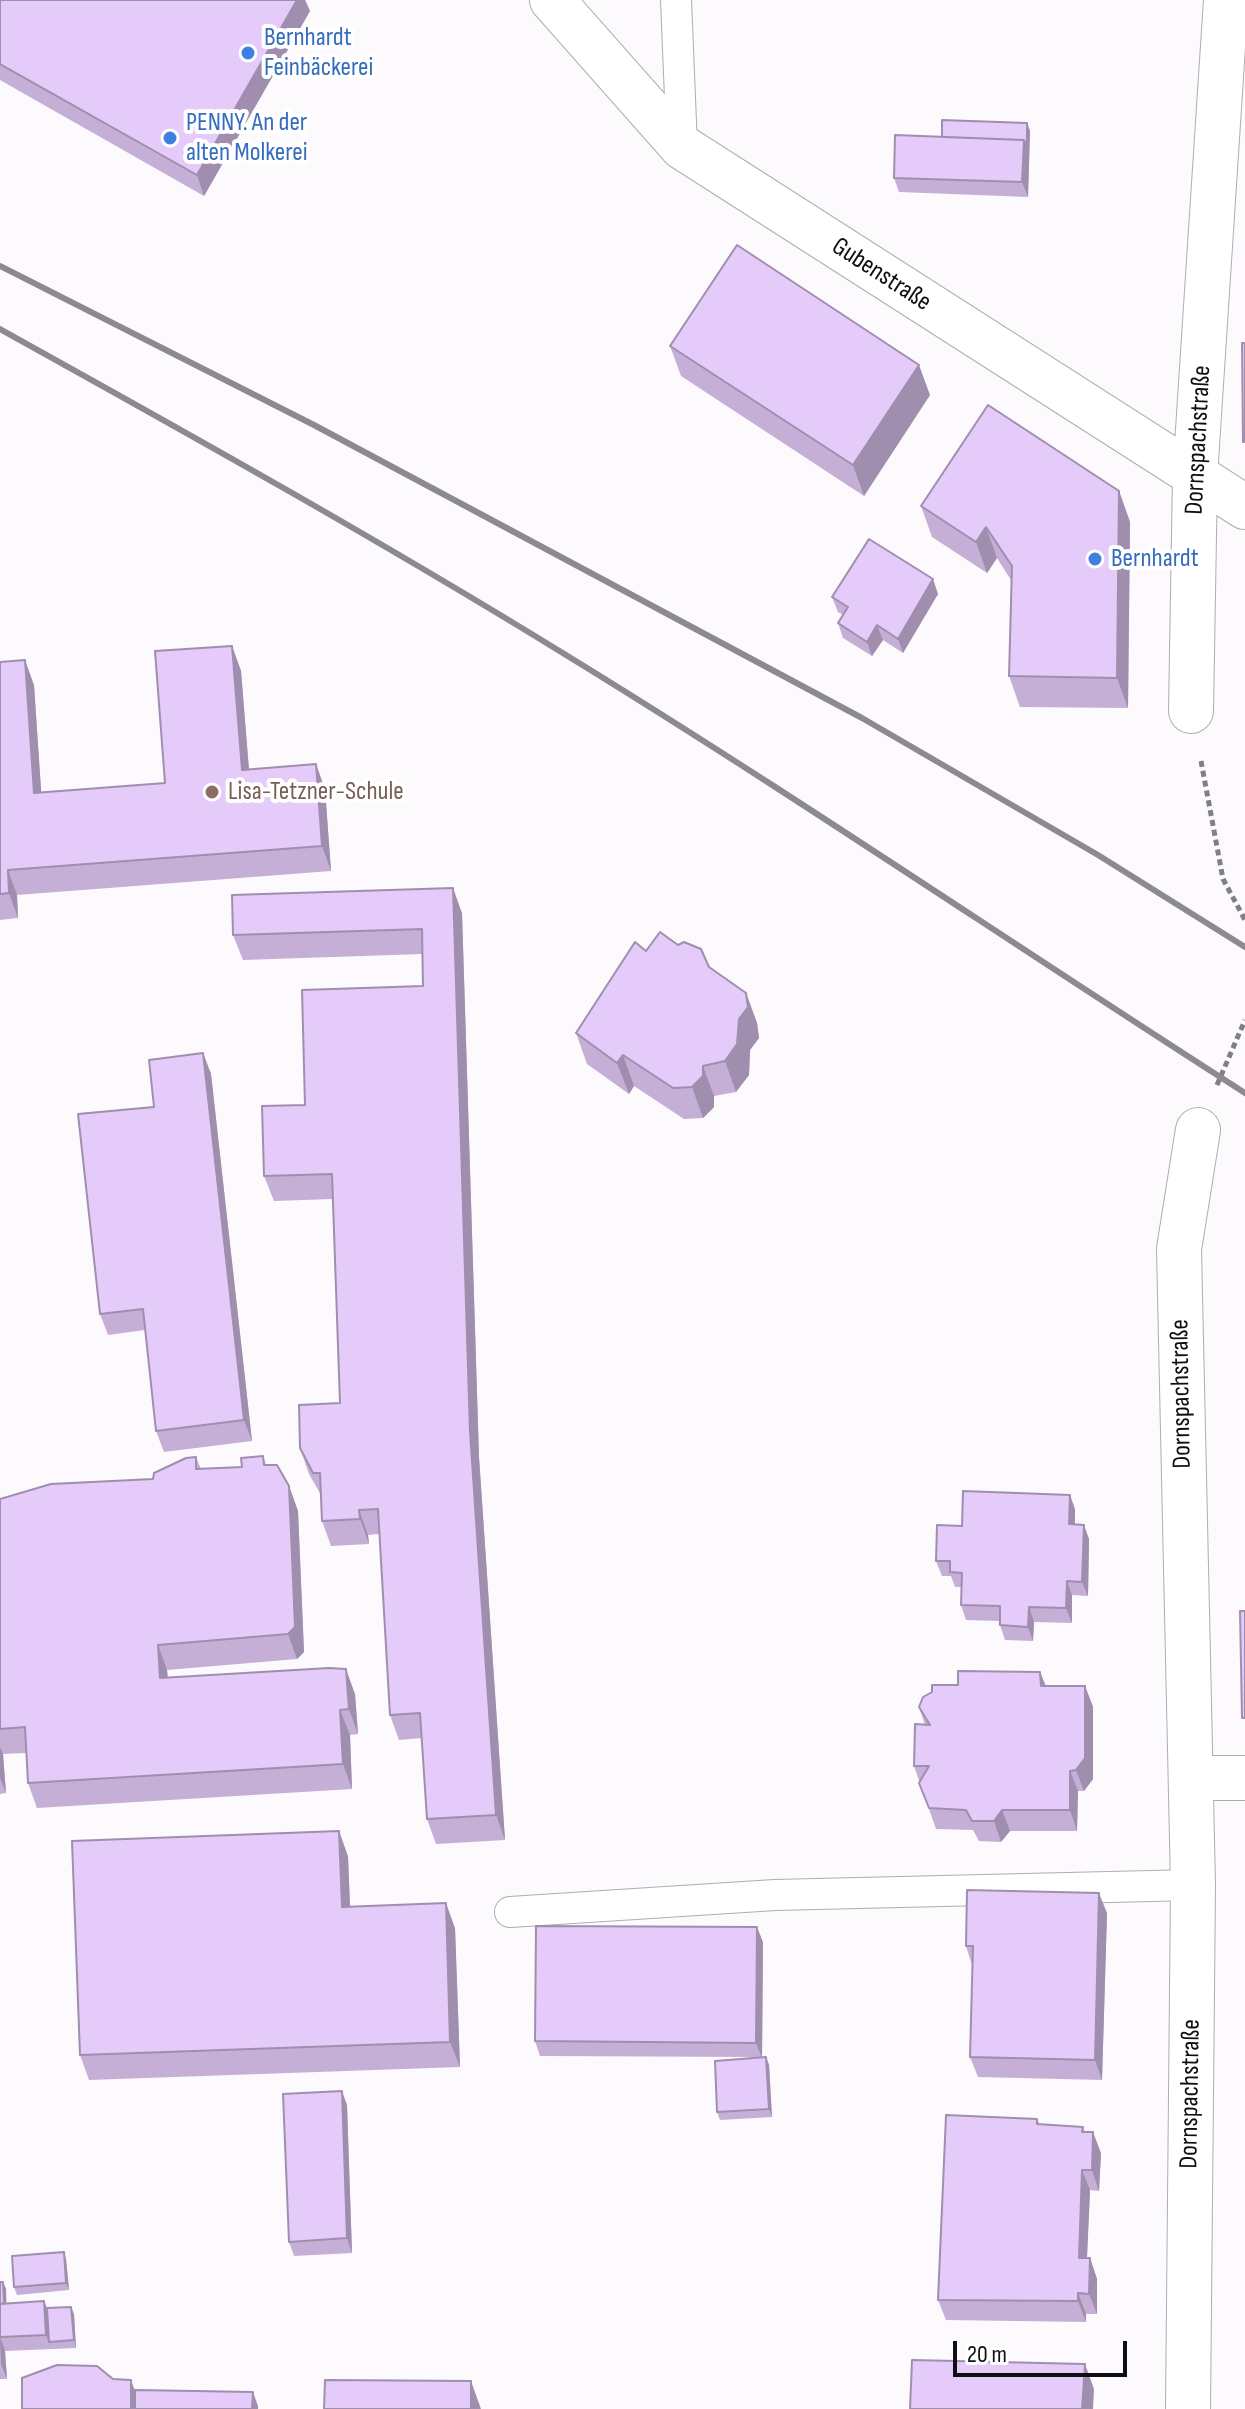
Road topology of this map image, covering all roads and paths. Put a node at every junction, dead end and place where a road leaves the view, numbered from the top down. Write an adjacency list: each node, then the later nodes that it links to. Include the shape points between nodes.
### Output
1 (552, 0): 4 (street, Gubenstraße)
2 (676, 0): 4 (lane)
3 (1226, 0): 5 (street, Dornspachstraße)
4 (682, 147): 5 (street, Gubenstraße)
5 (1195, 476): 6 (street, Gubenstraße); 7 (street, Dornspachstraße)
6 (1245, 507)
7 (1191, 711): 8 (path, via 1223,879)
8 (1245, 920)
9 (1245, 1020): 10 (path)
10 (1198, 1130): 11 (street, Dornspachstraße, via 1179,1249)
11 (1191, 1778): 12 (street); 13 (street, Dornspachstraße)
12 (1245, 1778)
13 (1193, 1885): 14 (lane, via 775,1895); 15 (street, Dornspachstraße)
14 (510, 1912)
15 (1188, 2409)

